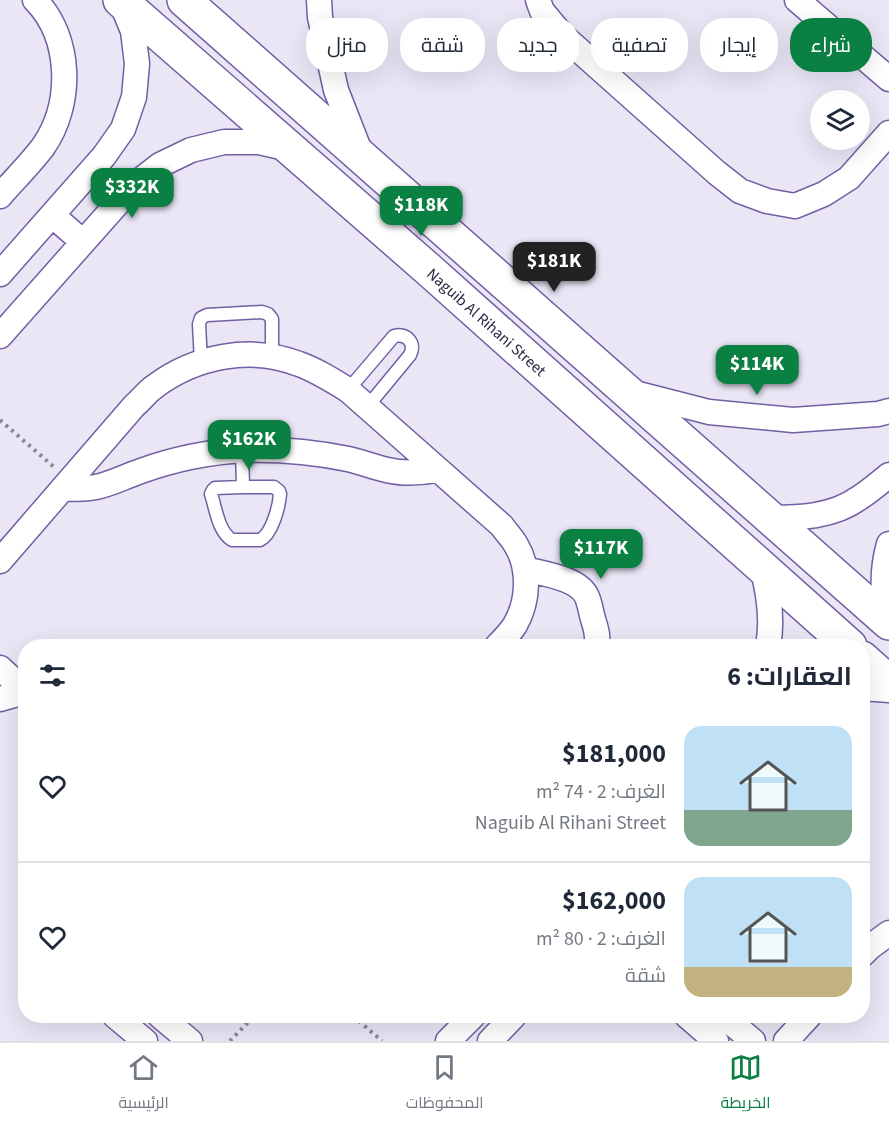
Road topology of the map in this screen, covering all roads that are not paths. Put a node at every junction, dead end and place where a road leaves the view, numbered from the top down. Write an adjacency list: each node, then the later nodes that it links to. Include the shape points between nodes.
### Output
1 (35, 0): 11 (street, via 59,42 64,63 61,107 43,147)
2 (120, 0): 9 (street, Naguib Al Rihani Street); 12 (street, via 133,31 137,64 134,97 123,129)
3 (319, 0): 10 (street, via 336,90)
4 (538, 0): 8 (street, via 562,35 740,191 795,206 849,178)
5 (797, 0): 7 (street)
6 (188, 1): 10 (street)
7 (889, 79)
8 (889, 133)
9 (292, 150): 14 (street, via 259,142 224,142 191,150 160,165 133,186); 15 (street, Naguib Al Rihani Street)
10 (363, 159): 13 (street)
11 (0, 196)
12 (51, 216): 14 (street); 16 (street)
13 (453, 238): 15 (street); 21 (street)
14 (83, 242): 17 (street)
15 (428, 269): 32 (street, Naguib Al Rihani Street)
16 (0, 274)
17 (0, 336)
18 (272, 357): 19 (street, via 248,354); 19 (lane, via 272,320 268,314 207,315 199,324); 20 (street, via 298,363)
19 (201, 362): 27 (street, via 154,387)
20 (348, 390): 22 (street); 22 (lane, via 394,336 409,339 410,355)
21 (627, 391): 23 (street, via 709,412 793,420); 29 (street)
22 (367, 407): 25 (street)
23 (889, 411)
24 (242, 450): 25 (street, via 317,453 403,473); 27 (street, via 174,461 95,488 79,490); 28 (lane)
25 (437, 470): 33 (street, via 502,526 517,545)
26 (889, 476): 29 (street, via 857,500 829,512)
27 (66, 484): 31 (street)
28 (243, 487): 28 (lane, via 274,487 280,494 269,531 260,540 232,540 223,532 211,494 215,488)
29 (769, 518): 34 (street)
30 (889, 543): 34 (street, via 883,591)
31 (0, 561)
32 (762, 567): 37 (street, via 770,603); 38 (street, Naguib Al Rihani Street)
33 (525, 569): 35 (street, via 523,608); 36 (street, via 570,581 583,590)
34 (889, 623)
35 (503, 639)
36 (598, 639)
37 (769, 639)
38 (842, 639)
39 (870, 665): 41 (street)
40 (0, 668): 42 (street)
41 (889, 682)
42 (18, 685)
43 (870, 689): 44 (street)
44 (889, 690)
45 (18, 694): 46 (street)
46 (0, 699)
47 (889, 933): 48 (street)
48 (870, 947)
49 (126, 1023): 57 (street)
50 (159, 1023): 57 (street)
51 (169, 1023): 58 (street)
52 (466, 1023): 59 (street)
53 (507, 1023): 60 (street)
54 (731, 1023): 62 (street)
55 (803, 1023): 63 (street)
56 (695, 1027): 61 (street)
57 (146, 1041)
58 (190, 1041)
59 (448, 1041)
60 (490, 1041)
61 (716, 1041)
62 (753, 1041)
63 (786, 1041)

